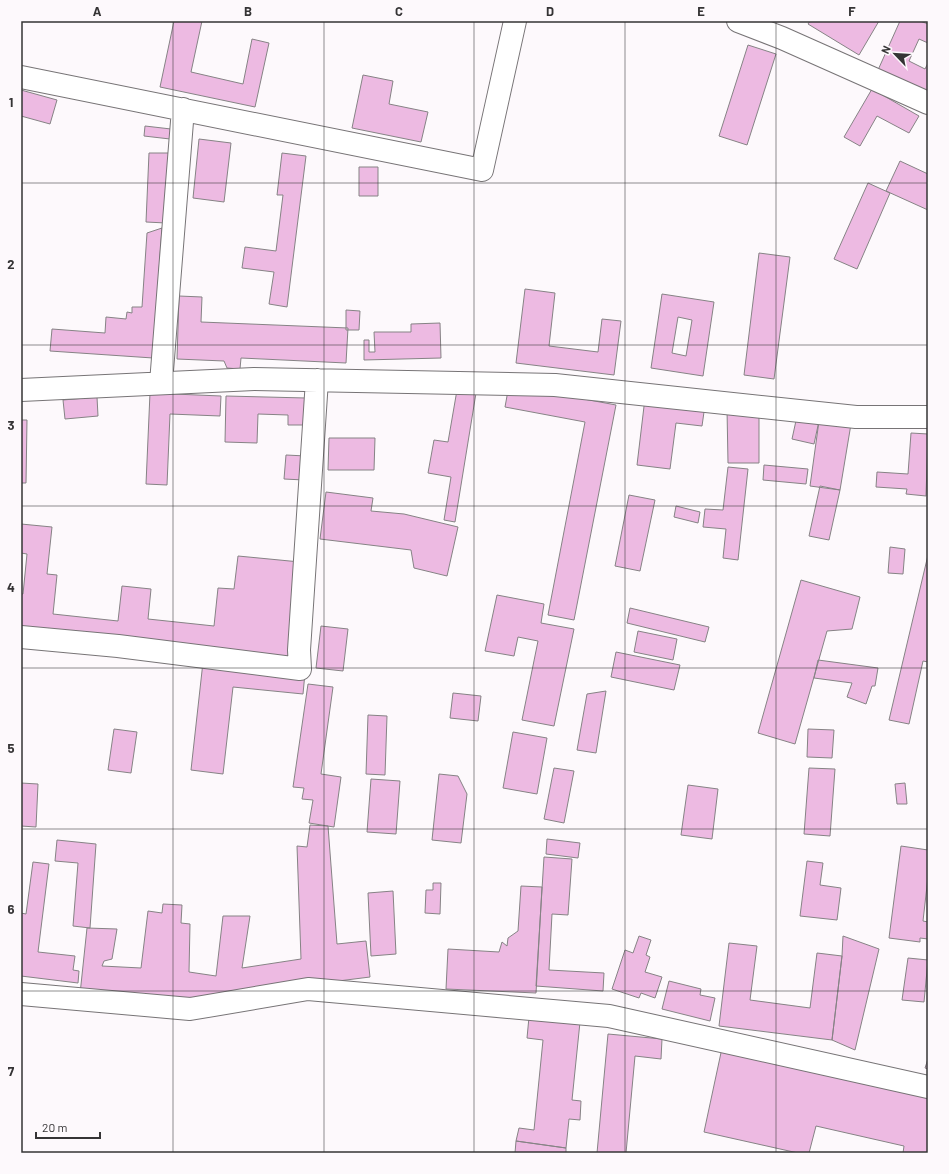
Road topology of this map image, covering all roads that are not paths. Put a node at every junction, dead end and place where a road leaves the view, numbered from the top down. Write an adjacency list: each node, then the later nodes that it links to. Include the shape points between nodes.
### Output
1 (514, 21): 5 (street, via 482,170)
2 (738, 21): 4 (street)
3 (21, 77): 5 (street)
4 (928, 103)
5 (183, 109): 7 (street)
6 (317, 380): 7 (street, via 254,379); 9 (street, via 555,386 856,417); 10 (street, via 299,650 300,669 118,646)
7 (161, 383): 8 (street)
8 (21, 390)
9 (928, 417)
10 (21, 637)
11 (21, 994): 12 (street, via 190,1009 308,989 610,1016)
12 (928, 1087)

